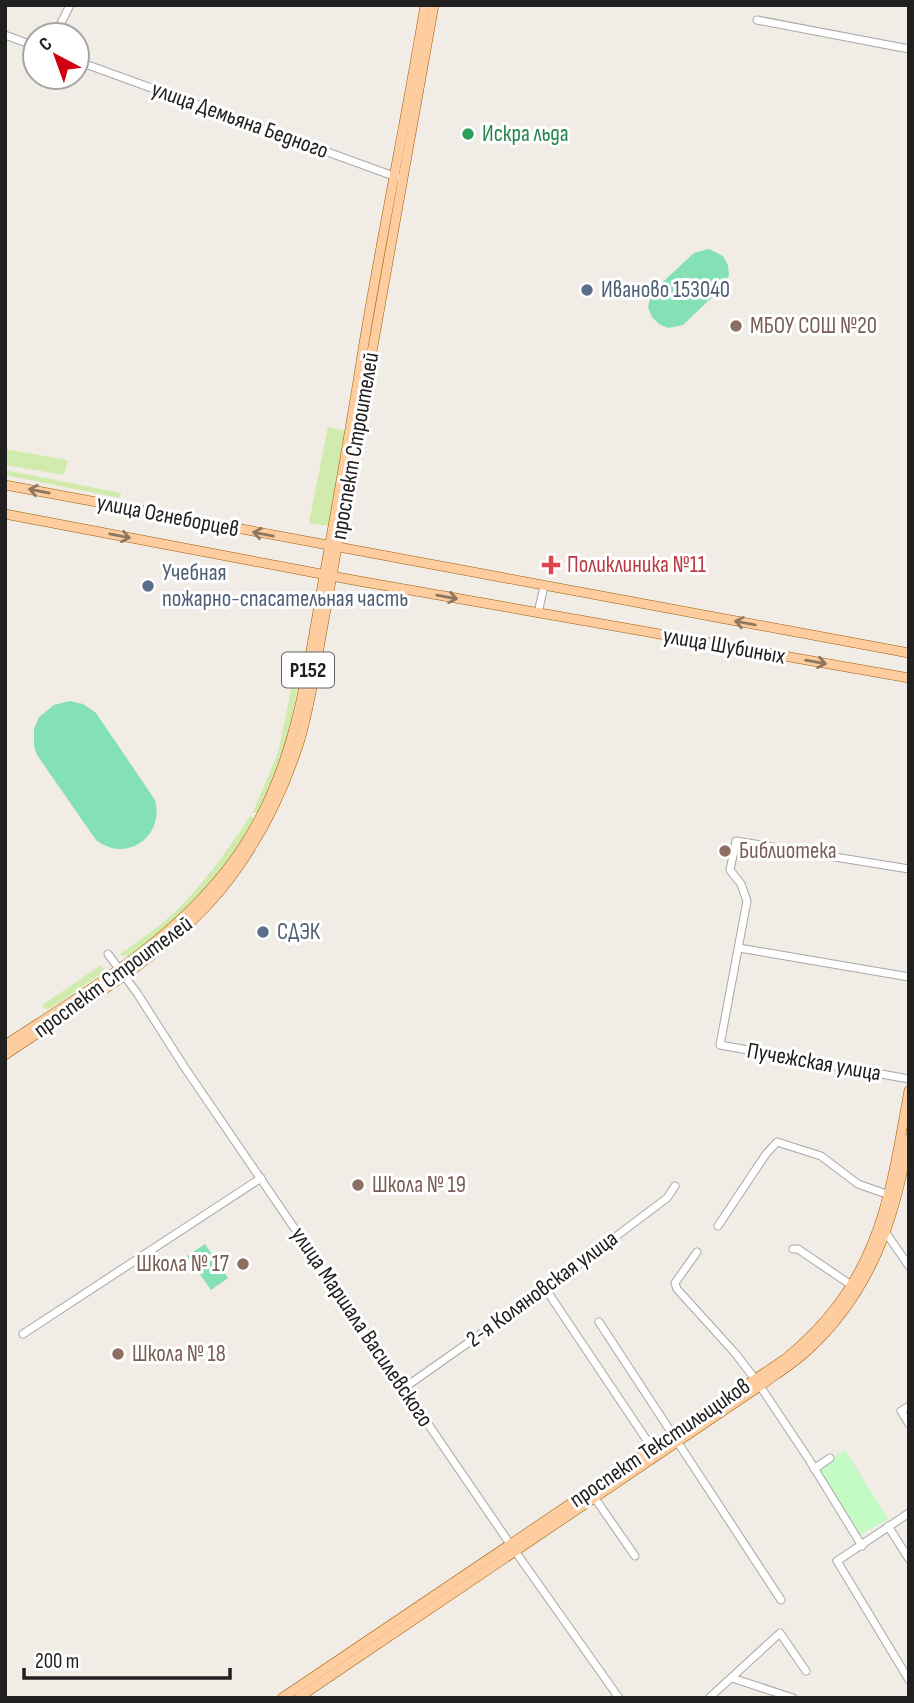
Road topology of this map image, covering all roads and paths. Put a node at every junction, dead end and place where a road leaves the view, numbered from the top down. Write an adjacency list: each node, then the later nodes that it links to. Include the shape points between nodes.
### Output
1 (70, 5): 5 (street)
2 (425, 5): 8 (main road, проспект Строителей / Р152)
3 (434, 5): 8 (main road, проспект Строителей / Р152)
4 (757, 20): 6 (street)
5 (62, 21)
6 (909, 49)
7 (91, 66): 8 (street, улица Демьяна Бедного)
8 (398, 178): 11 (main road, проспект Строителей / Р152)
9 (5, 485): 11 (main road, улица Огнеборцев, one-way to 9)
10 (5, 514): 12 (main road, улица Огнеборцев, one-way to 12)
11 (333, 547): 12 (main road, проспект Строителей / Р152); 13 (main road, улица Шубиных)
12 (328, 575): 14 (main road, улица Шубиных, one-way to 14); 20 (main road, проспект Строителей / Р152, via 298,720 263,812 212,888)
13 (544, 586): 14 (street); 15 (main road, улица Шубиных, one-way to 13)
14 (538, 613): 16 (main road, улица Шубиных, one-way to 16)
15 (909, 653)
16 (909, 678)
17 (909, 869): 18 (street, via 736,841 730,870 747,901)
18 (739, 948): 21 (street); 24 (street, Пучежская улица, via 720,1045)
19 (108, 954): 20 (street, улица Маршала Василевского)
20 (121, 972): 22 (main road, проспект Строителей / Р152); 23 (main road, проспект Строителей / Р152); 28 (street, улица Маршала Василевского)
21 (909, 977)
22 (5, 1045)
23 (5, 1055)
24 (909, 1079)
25 (909, 1090): 27 (main road, проспект Текстильщиков)
26 (909, 1138): 27 (main road, проспект Текстильщиков)
27 (902, 1177): 30 (main road, проспект Текстильщиков); 32 (main road, проспект Текстильщиков)
28 (261, 1178): 39 (street); 41 (street, улица Маршала Василевского)
29 (675, 1186): 37 (street, 2-я Коляновская улица, via 667,1198)
30 (889, 1195): 31 (street, via 858,1184 821,1156 777,1142); 32 (main road, проспект Текстильщиков)
31 (719, 1226)
32 (883, 1232): 35 (street); 36 (main road, проспект Текстильщиков); 40 (main road, проспект Текстильщиков, via 860,1286 833,1323 805,1353)
33 (793, 1249): 36 (street)
34 (697, 1252): 40 (street, via 675,1283 677,1289)
35 (909, 1266)
36 (851, 1285): 40 (main road, проспект Текстильщиков, via 807,1341)
37 (545, 1288): 41 (street, 2-я Коляновская улица); 45 (street)
38 (599, 1322): 44 (street)
39 (23, 1334)
40 (757, 1383): 44 (main road, проспект Текстильщиков); 47 (street)
41 (404, 1388): 52 (street, улица Маршала Василевского)
42 (909, 1406): 43 (street, via 901,1411)
43 (909, 1424)
44 (674, 1439): 45 (main road, проспект Текстильщиков); 48 (main road, проспект Текстильщиков); 55 (street)
45 (652, 1448): 52 (main road, проспект Текстильщиков)
46 (830, 1458): 47 (street)
47 (814, 1469): 51 (street)
48 (594, 1497): 52 (main road, проспект Текстильщиков); 53 (street)
49 (909, 1513): 50 (street)
50 (888, 1526): 51 (street); 54 (street)
51 (862, 1546): 58 (street, via 837,1561)
52 (513, 1547): 59 (main road, проспект Текстильщиков); 60 (main road, проспект Текстильщиков); 61 (street, улица Маршала Василевского)
53 (635, 1556)
54 (909, 1559)
55 (781, 1600)
56 (806, 1671): 57 (street, via 780,1633)
57 (732, 1678): 62 (street); 63 (street)
58 (909, 1680)
59 (282, 1698)
60 (298, 1698)
61 (619, 1698)
62 (709, 1698)
63 (793, 1698)

